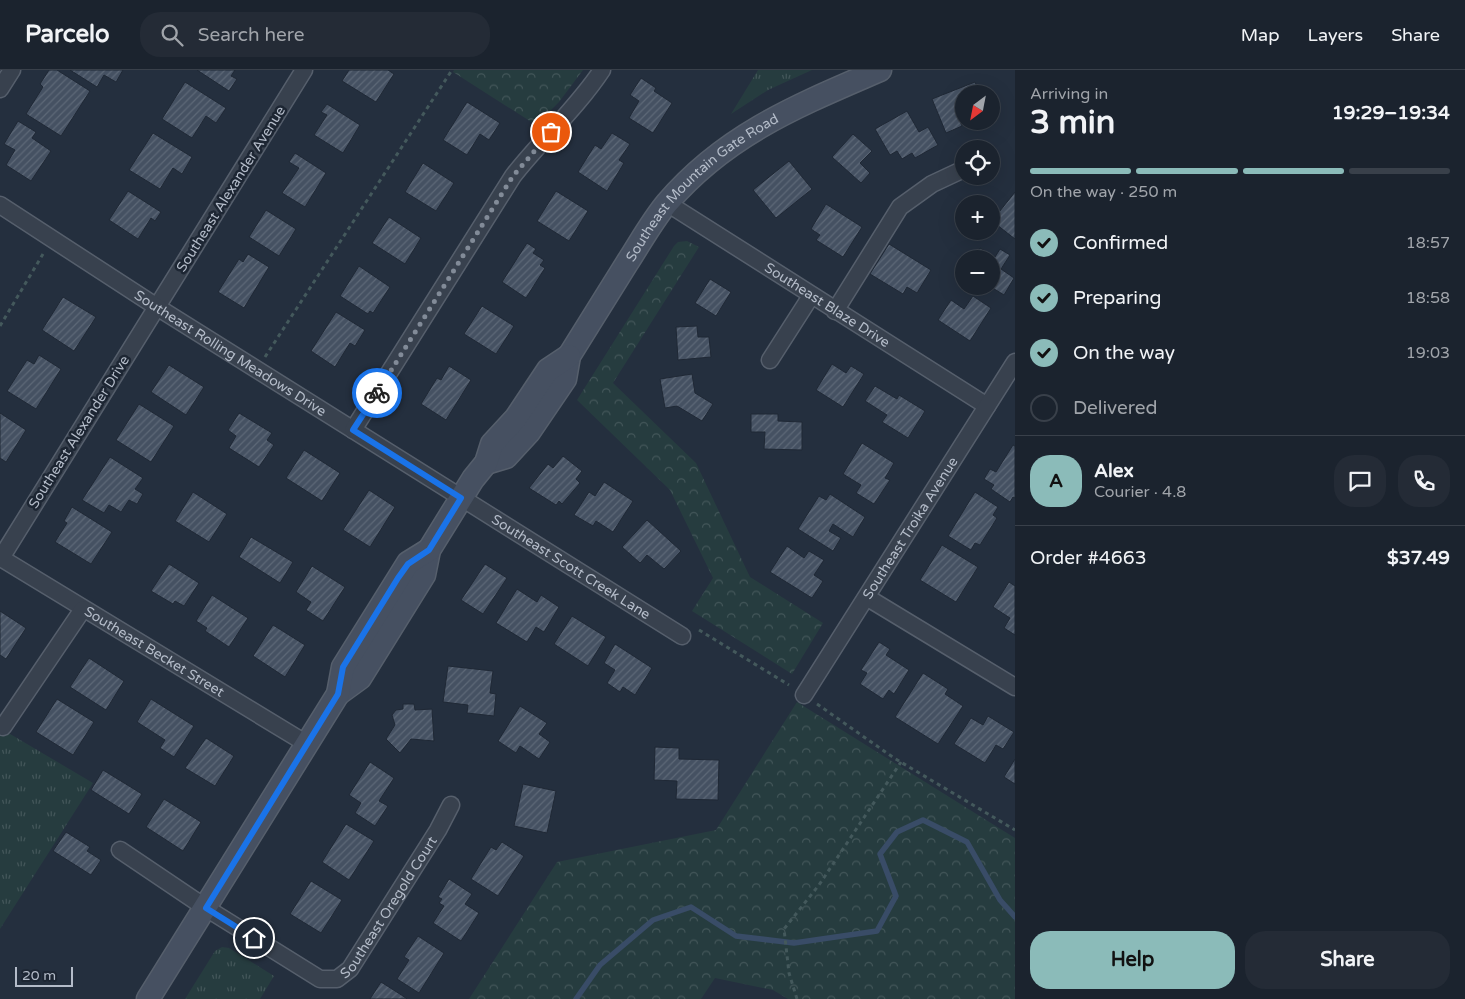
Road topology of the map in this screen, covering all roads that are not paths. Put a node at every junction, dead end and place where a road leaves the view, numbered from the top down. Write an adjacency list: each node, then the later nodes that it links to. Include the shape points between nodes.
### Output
1 (12, 70): 5 (street)
2 (304, 70): 10 (street, Southeast Alexander Avenue)
3 (602, 70): 15 (street, via 573,110 513,176)
4 (880, 70): 7 (street, Southeast Mountain Gate Road, via 792,108 752,130 702,167)
5 (0, 89)
6 (955, 173): 11 (street, via 932,184 900,207)
7 (667, 203): 9 (street, Southeast Blaze Drive); 16 (street, Southeast Mountain Gate Road, via 569,356 565,379 529,432 506,457 486,463)
8 (0, 205): 10 (street, Southeast Rolling Meadows Drive)
9 (811, 296): 11 (street, Southeast Blaze Drive); 12 (street)
10 (157, 307): 15 (street, Southeast Rolling Meadows Drive); 17 (street, Southeast Alexander Drive)
11 (835, 311): 14 (street, Southeast Blaze Drive)
12 (770, 360)
13 (1015, 362): 14 (street, Southeast Troika Avenue)
14 (987, 406): 18 (street, Southeast Troika Avenue)
15 (353, 430): 16 (street, Southeast Rolling Meadows Drive)
16 (461, 498): 20 (street, Southeast Scott Creek Lane); 24 (street, Southeast Mountain Gate Road, via 429,550 408,564 343,667 338,694)
17 (1, 558): 19 (street, Southeast Becket Street)
18 (868, 598): 21 (street); 22 (street, Southeast Troika Avenue)
19 (83, 609): 23 (street); 24 (street, Southeast Becket Street)
20 (682, 636)
21 (1015, 687)
22 (804, 695)
23 (3, 727)
24 (307, 744): 27 (street, Southeast Mountain Gate Road)
25 (451, 804): 27 (street, Southeast Oregold Court, via 350,969 337,979 320,979)
26 (120, 850): 27 (street, Southeast Oregold Court)
27 (206, 908): 28 (street, Southeast Mountain Gate Road)
28 (148, 999)

